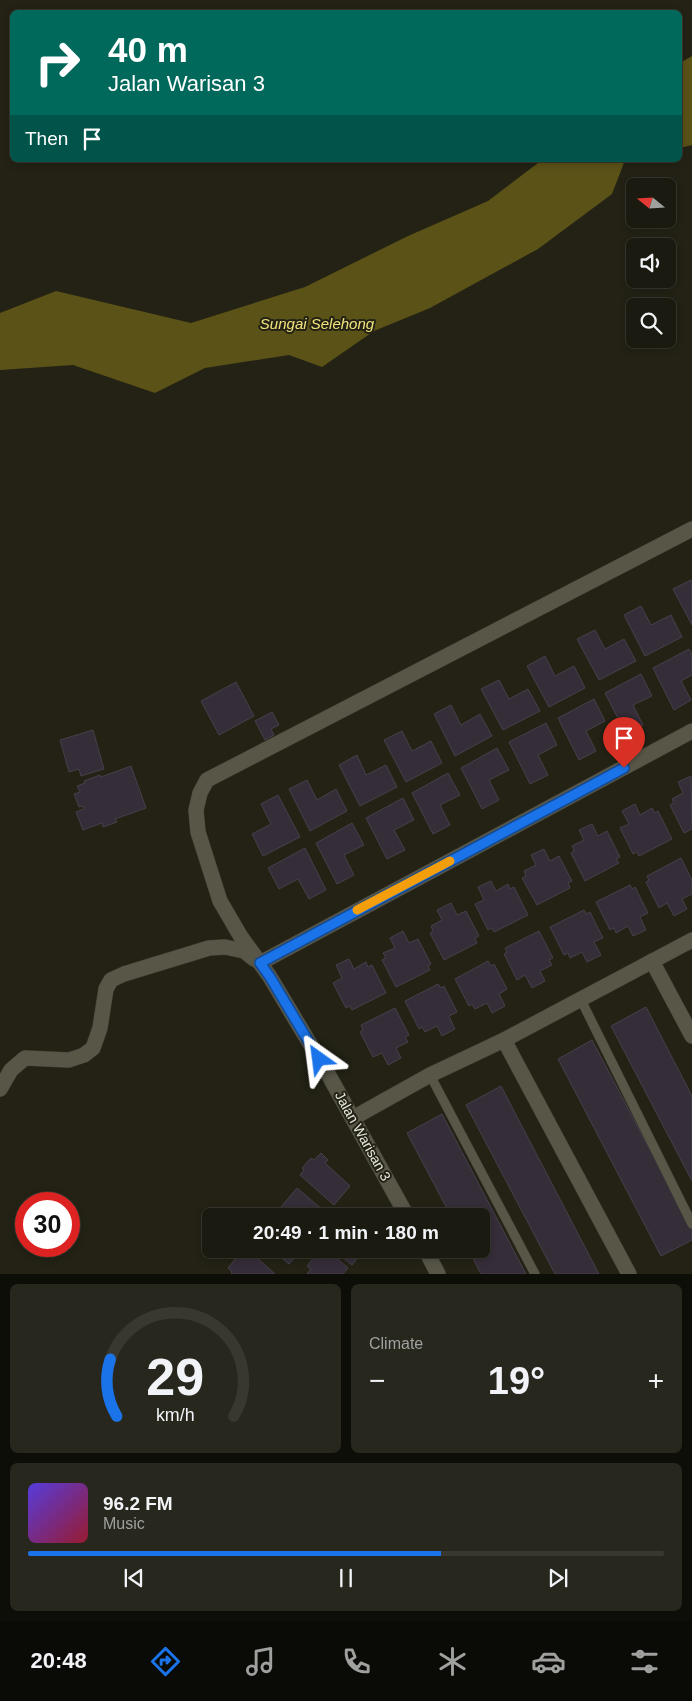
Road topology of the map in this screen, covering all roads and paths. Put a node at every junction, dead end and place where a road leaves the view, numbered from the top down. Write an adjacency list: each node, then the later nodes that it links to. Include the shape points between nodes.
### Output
1 (692, 529): 5 (street, Jalan Warisan 3, via 207,780 196,810 198,832 220,902)
2 (692, 731): 5 (street)
3 (692, 940): 4 (street)
4 (652, 961): 6 (street); 7 (street)
5 (260, 963): 10 (street, via 244,951 209,948 111,980 106,989 100,1028 93,1048 69,1060 25,1058 11,1070); 11 (street, Jalan Warisan 3)
6 (581, 1000): 8 (street); 13 (lane)
7 (692, 1036)
8 (504, 1040): 9 (street); 17 (street)
9 (430, 1075): 11 (street); 16 (lane)
10 (0, 1089)
11 (353, 1118): 12 (street, Jalan Warisan 3)
12 (403, 1208)
13 (692, 1224)
14 (430, 1258): 15 (street)
15 (438, 1274)
16 (535, 1274)
17 (629, 1274)

